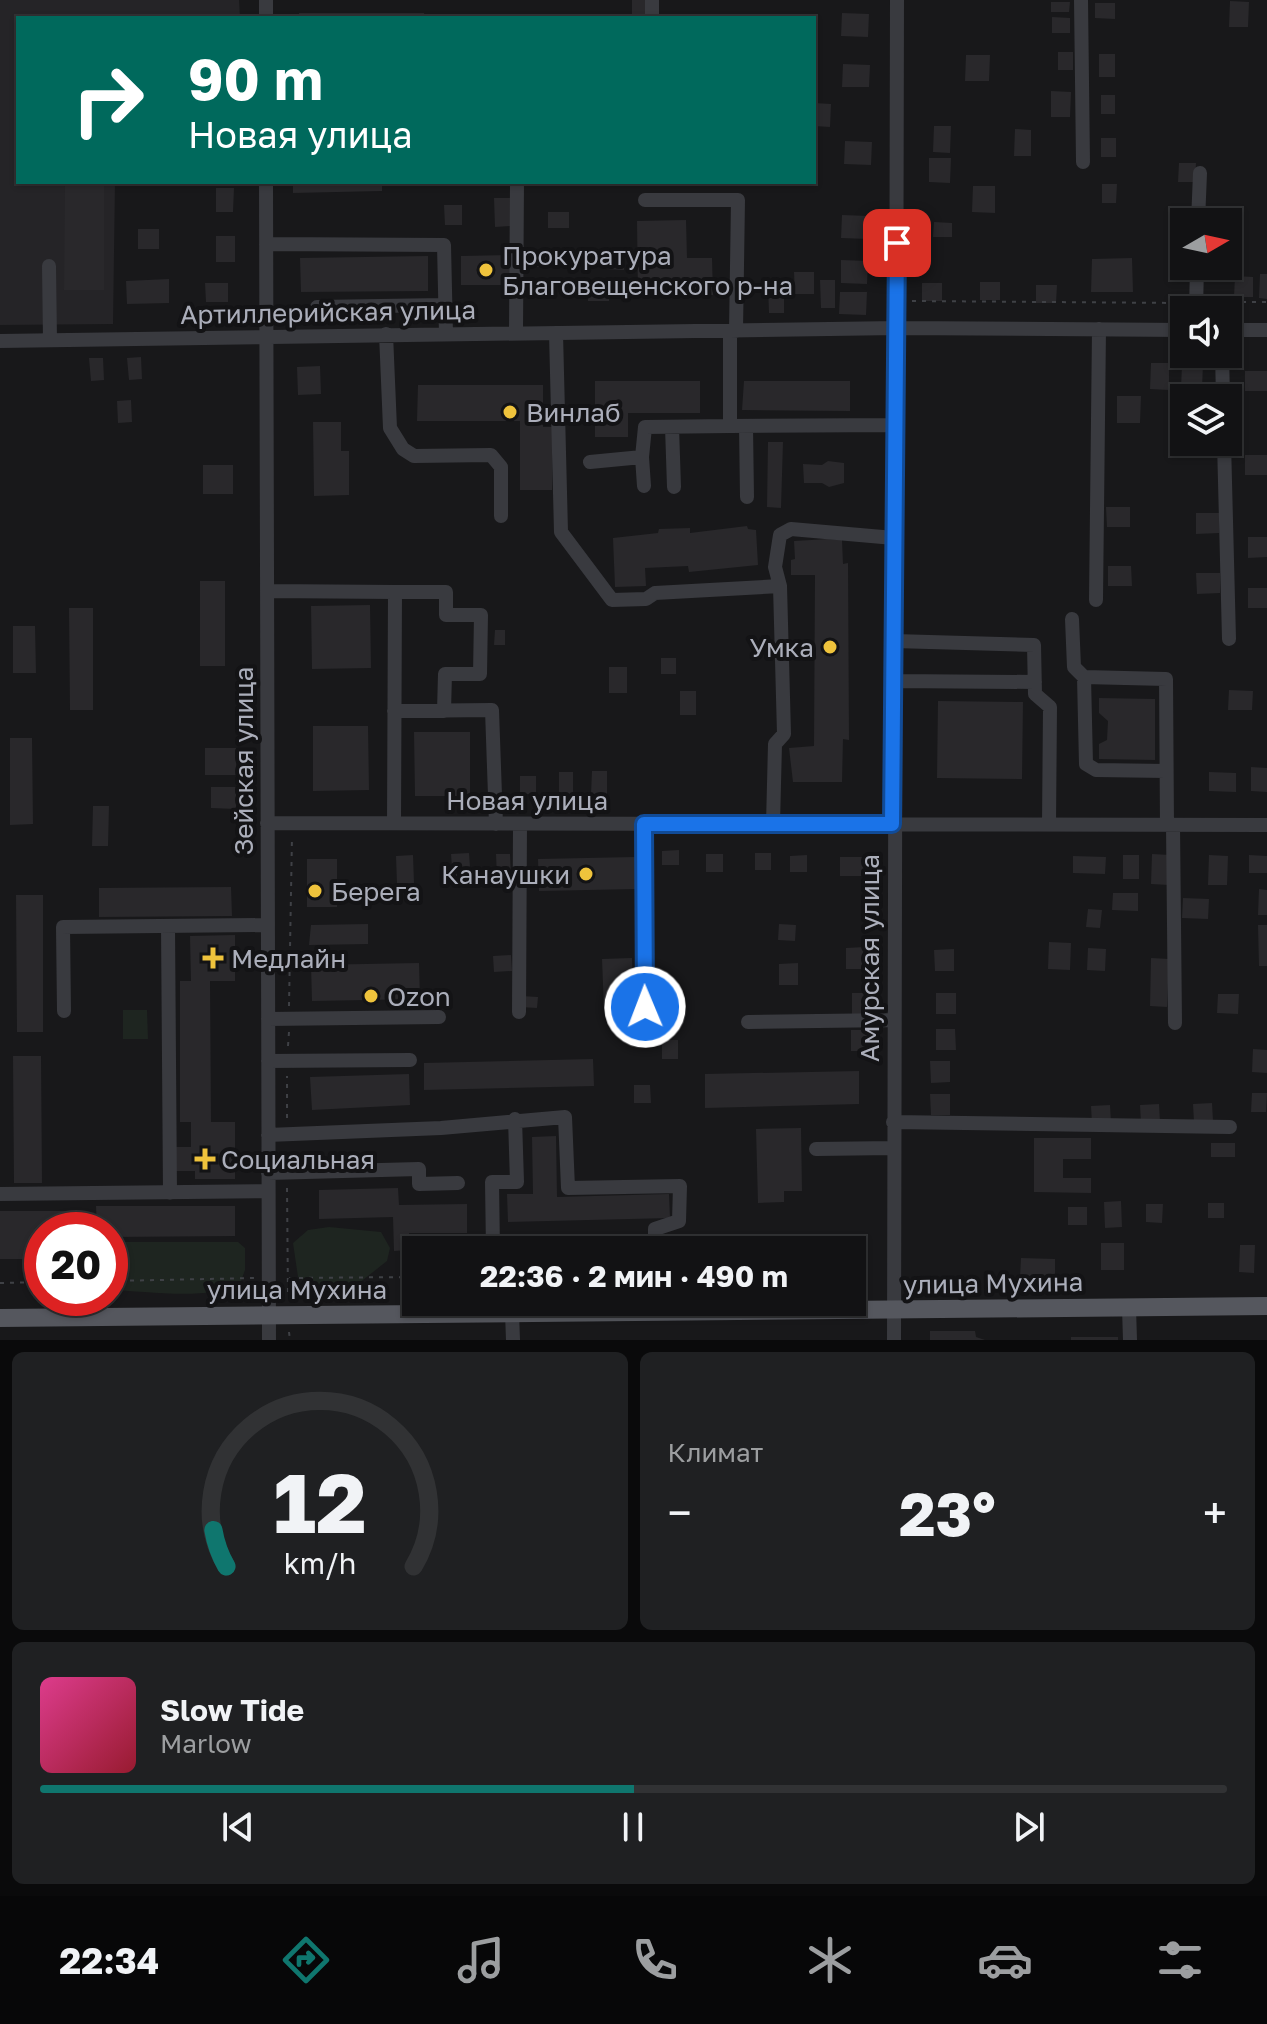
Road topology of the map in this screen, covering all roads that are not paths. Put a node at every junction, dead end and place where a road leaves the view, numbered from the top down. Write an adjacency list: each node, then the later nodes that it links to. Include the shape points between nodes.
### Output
1 (897, 0): 13 (street, Амурская улица)
2 (1081, 0): 3 (street)
3 (1083, 162)
4 (1200, 173): 8 (street)
5 (266, 184): 9 (street, Зейская улица)
6 (517, 184): 19 (street)
7 (645, 200): 18 (street, via 738,200)
8 (1199, 208)
9 (266, 244): 11 (street, via 444,245); 23 (street, Зейская улица)
10 (49, 266): 24 (street)
11 (444, 305): 12 (street); 22 (street)
12 (317, 307)
13 (897, 328): 14 (street, Артиллерийская улица); 18 (street, Артиллерийская улица); 26 (street, Амурская улица)
14 (1099, 329): 15 (street, Артиллерийская улица); 40 (street)
15 (1170, 330)
16 (1242, 330): 17 (street)
17 (1267, 330)
18 (733, 331): 20 (street, Артиллерийская улица); 27 (street)
19 (516, 333): 20 (street, Артиллерийская улица); 22 (street, Артиллерийская улица)
20 (556, 333): 37 (street, via 561,532 612,600)
21 (386, 334): 22 (street, Артиллерийская улица); 23 (street, Артиллерийская улица); 35 (street, via 390,428 396,438 414,456 491,455 501,467)
22 (446, 334)
23 (267, 336): 24 (street, Артиллерийская улица); 38 (street, Зейская улица)
24 (50, 340): 25 (street, Артиллерийская улица)
25 (0, 341)
26 (896, 425): 27 (street); 36 (street, Амурская улица)
27 (738, 426): 28 (street); 34 (street)
28 (672, 427): 30 (street, via 645,427); 33 (street)
29 (1224, 456): 42 (street)
30 (642, 457): 31 (street); 32 (street)
31 (590, 462)
32 (644, 486)
33 (674, 487)
34 (747, 497)
35 (501, 516)
36 (894, 538): 37 (street, via 785,531 775,567); 43 (street, Амурская улица)
37 (780, 586): 55 (street, via 784,734 775,744)
38 (267, 591): 39 (street); 50 (street, Зейская улица)
39 (395, 592): 47 (street); 48 (street, via 446,592 446,615 481,615 480,674 445,674)
40 (1096, 600)
41 (1072, 619): 44 (street, via 1074,667)
42 (1229, 639)
43 (894, 641): 45 (street, Амурская улица); 46 (street, via 1034,645)
44 (1084, 677): 49 (street, via 1086,764 1096,770); 49 (street, via 1166,679)
45 (893, 681): 46 (street); 56 (street, Амурская улица)
46 (1035, 682): 57 (street, via 1035,694 1050,707)
47 (394, 711): 48 (street); 51 (street)
48 (444, 711): 52 (street, via 492,710)
49 (1166, 771): 58 (street)
50 (267, 823): 51 (street, Новая улица); 60 (street, Зейская улица)
51 (394, 823): 52 (street, Новая улица)
52 (496, 824): 53 (street, Новая улица)
53 (520, 824): 54 (street, Новая улица); 64 (street)
54 (644, 824): 55 (street, Новая улица); 62 (street)
55 (773, 824): 56 (street, Новая улица)
56 (892, 824): 57 (street, Новая улица); 67 (street, Амурская улица)
57 (1049, 824): 58 (street, Новая улица)
58 (1170, 825): 59 (street, Новая улица); 69 (street)
59 (1267, 825)
60 (268, 925): 61 (street); 66 (street, Зейская улица)
61 (168, 926): 63 (street, via 63,927); 81 (street)
62 (645, 1007)
63 (64, 1011)
64 (519, 1012)
65 (439, 1017): 66 (street)
66 (268, 1019): 71 (street, Зейская улица)
67 (893, 1020): 68 (street); 73 (street, Амурская улица)
68 (748, 1022)
69 (1175, 1023)
70 (410, 1060): 71 (street)
71 (268, 1061): 75 (street, Зейская улица)
72 (515, 1119): 75 (street, via 441,1128); 83 (street, via 517,1182 492,1182); 84 (street, via 565,1117 568,1188 680,1186 679,1221 655,1229)
73 (893, 1122): 74 (street); 76 (street, Амурская улица)
74 (1230, 1127)
75 (268, 1135): 78 (street, Зейская улица)
76 (893, 1148): 77 (street); 89 (street, Амурская улица)
77 (816, 1149)
78 (268, 1173): 79 (street, via 419,1169 419,1184); 80 (street, Зейская улица)
79 (458, 1183)
80 (268, 1191): 81 (street); 92 (street, Зейская улица)
81 (170, 1193): 82 (street)
82 (0, 1194)
83 (493, 1236)
84 (655, 1236)
85 (1267, 1306): 86 (main road, улица Мухина)
86 (1129, 1308): 89 (main road, улица Мухина); 98 (street)
87 (128, 1309): 92 (main road, улица Мухина)
88 (866, 1310): 89 (main road, улица Мухина)
89 (893, 1310): 97 (street, Амурская улица)
90 (402, 1312): 92 (main road, улица Мухина)
91 (24, 1315): 94 (main road, улица Мухина)
92 (268, 1315): 95 (street, Зейская улица)
93 (503, 1316): 96 (street)
94 (0, 1318)
95 (269, 1340)
96 (513, 1340)
97 (894, 1340)
98 (1130, 1340)

